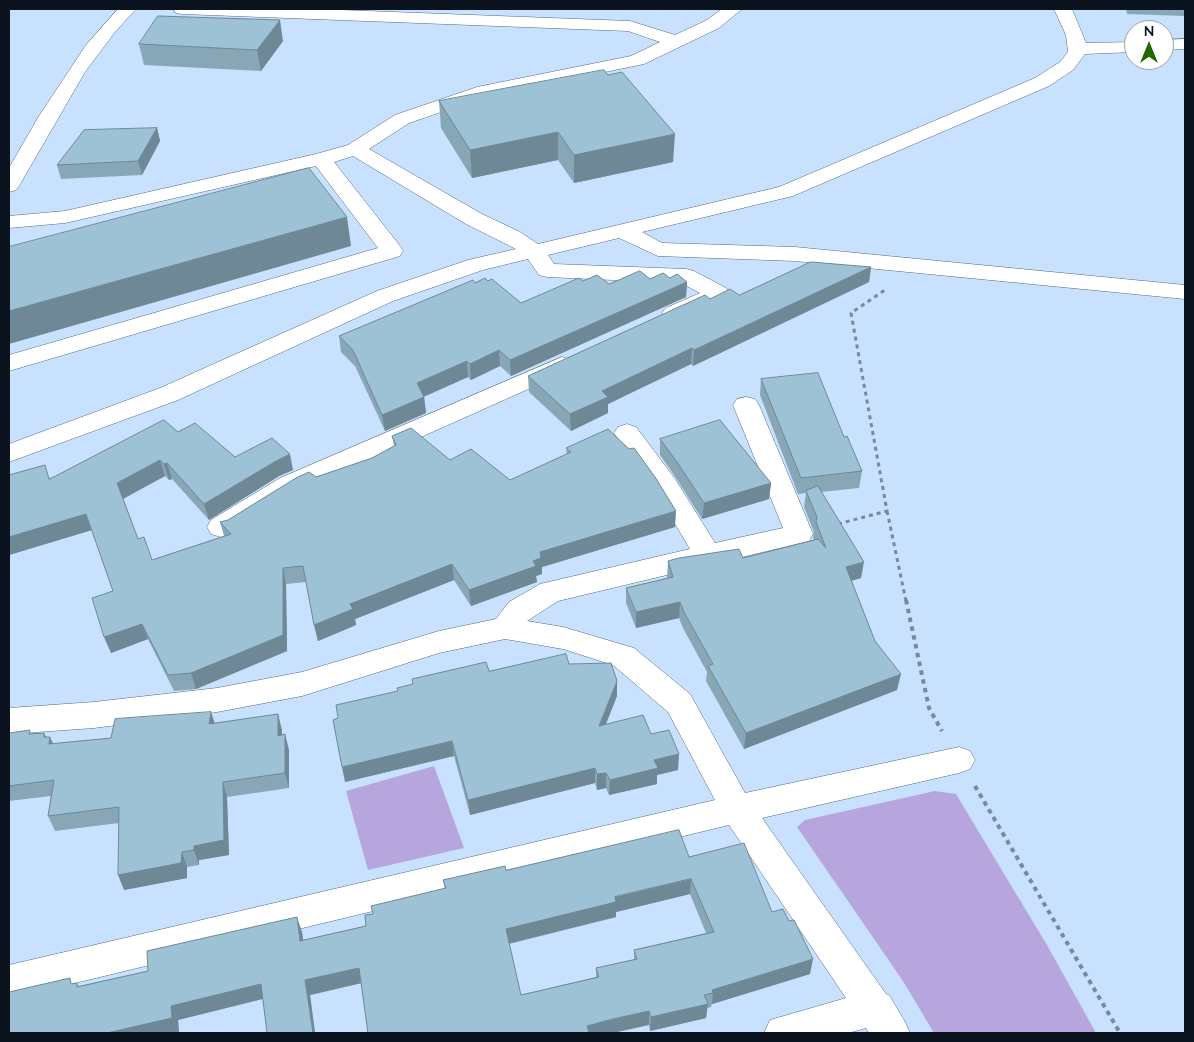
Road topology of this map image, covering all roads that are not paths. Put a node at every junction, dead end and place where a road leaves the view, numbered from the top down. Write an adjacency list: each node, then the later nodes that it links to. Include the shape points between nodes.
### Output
1 (127, 9): 10 (street, via 104,31 71,78)
2 (182, 9): 5 (street, via 630,26)
3 (733, 9): 5 (street, via 713,24)
4 (1063, 9): 7 (street, via 1076,34)
5 (678, 42): 8 (street, via 636,60 484,91 402,119)
6 (1124, 47): 7 (street)
7 (1079, 49): 12 (street, via 1068,67 1042,82 786,192)
8 (355, 149): 9 (street); 13 (street)
9 (321, 159): 11 (street, via 65,216); 17 (street, via 392,251)
10 (9, 186)
11 (9, 222)
12 (622, 231): 13 (street); 14 (street, via 658,249 795,254)
13 (533, 250): 15 (street, via 547,270 686,276 718,293); 20 (street, via 476,265 385,296 169,394)
14 (1185, 292)
15 (656, 322)
16 (585, 354): 21 (street, via 289,485)
17 (9, 363)
18 (746, 405): 22 (street, via 799,534)
19 (627, 433): 22 (street, via 666,486)
20 (9, 453)
21 (221, 528)
22 (708, 556): 23 (street, via 550,592 519,610)
23 (505, 628): 24 (street, via 439,642 302,684 217,700 94,716); 26 (street, via 563,638 624,656 679,703)
24 (9, 721)
25 (959, 760): 26 (street)
26 (737, 808): 27 (street); 28 (street)
27 (9, 982)
28 (883, 1021): 29 (street)
29 (783, 1033)

